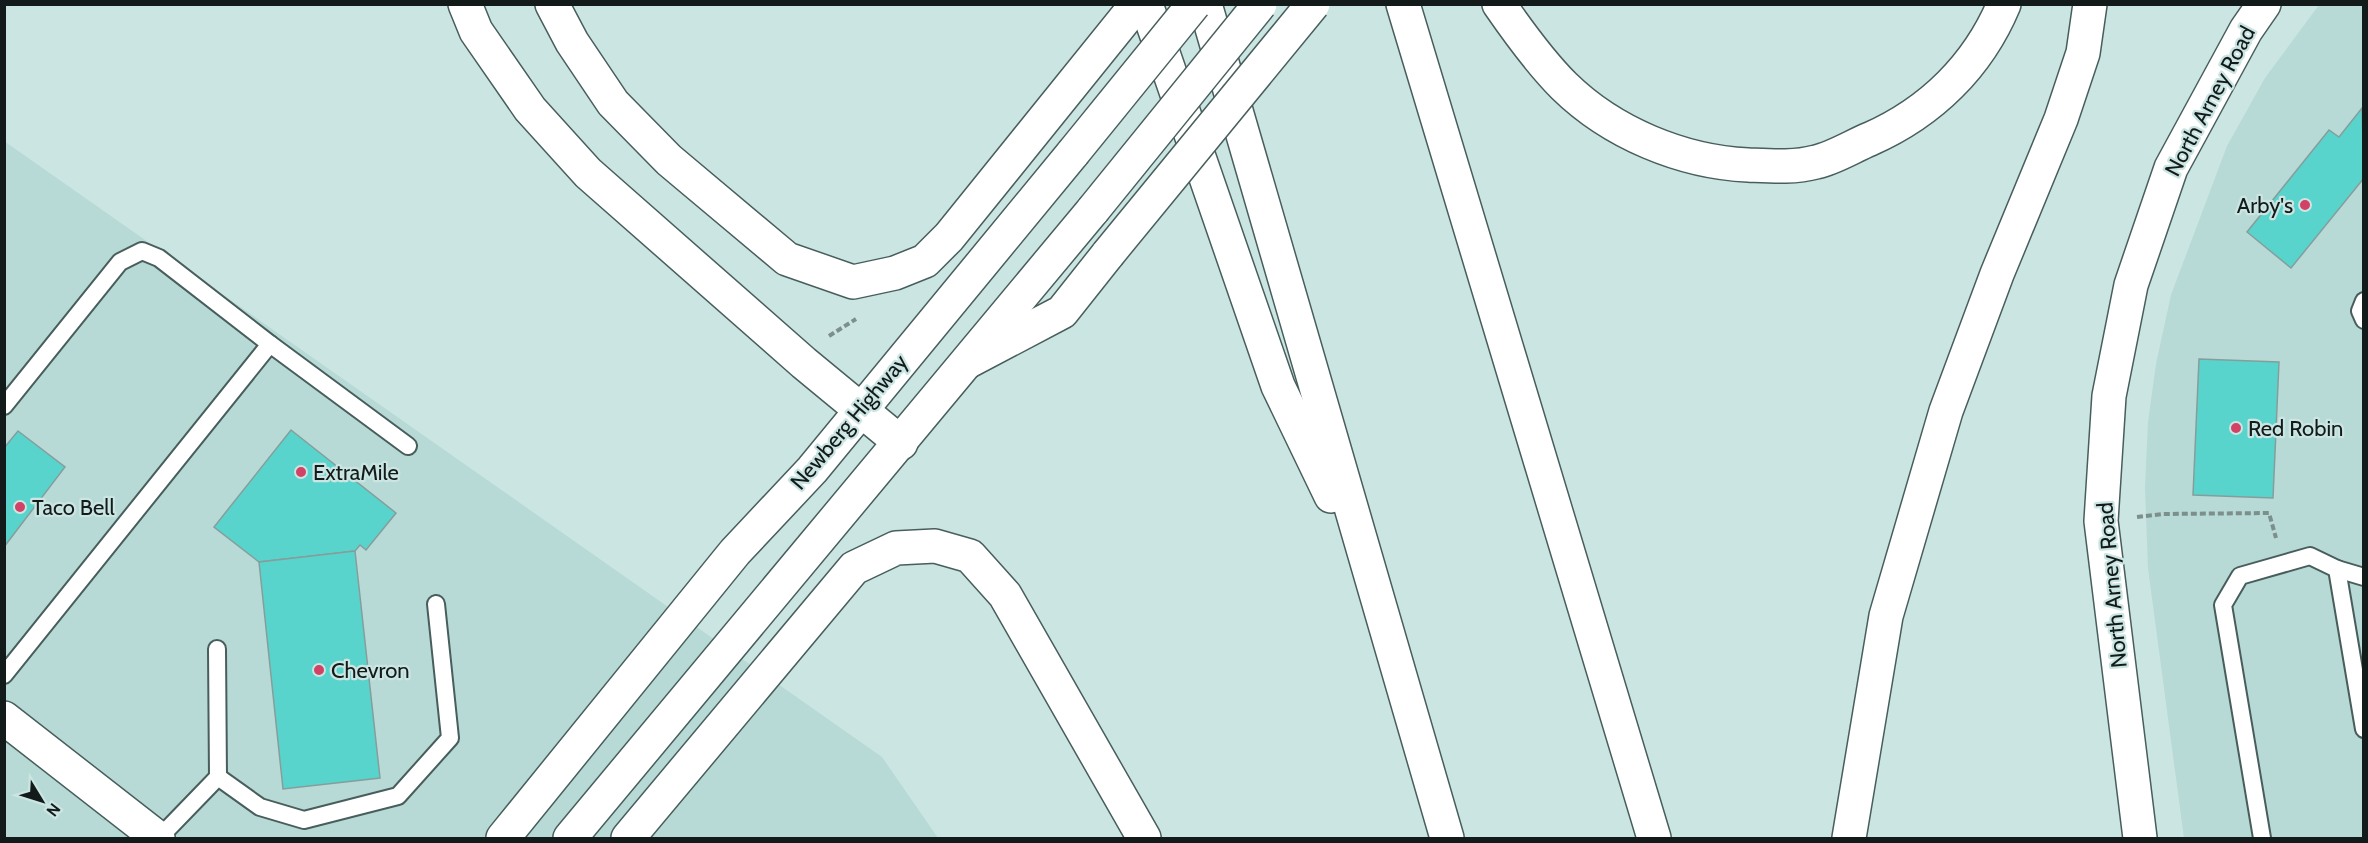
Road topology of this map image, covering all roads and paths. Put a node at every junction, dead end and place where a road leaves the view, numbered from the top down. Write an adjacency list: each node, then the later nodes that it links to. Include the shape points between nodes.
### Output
1 (465, 4): 21 (main road, via 476,31 530,109 588,173)
2 (552, 4): 3 (main road, via 613,104 669,160 787,259 853,282 895,273 925,261 949,237)
3 (1137, 4)
4 (1146, 4): 27 (main road, via 1278,387)
5 (1194, 4): 21 (main road, Newberg Highway, bridge)
6 (1205, 4): 27 (main road)
7 (1260, 4): 19 (main road, bridge)
8 (1313, 4): 19 (main road, bridge, via 1062,312)
9 (1403, 4): 41 (main road)
10 (1499, 4): 11 (main road, via 1565,87 1602,117 1662,148 1718,163 1777,166 1816,162 1894,129 1931,104 1962,74 1993,30)
11 (2004, 4)
12 (2091, 4): 42 (main road, via 2083,53 2065,108 1946,411 1889,604)
13 (2264, 4): 24 (main road, North Arney Road, via 2172,168 2131,285 2109,396)
14 (2364, 301): 16 (lane, via 2360,311)
15 (858, 318): 17 (path)
16 (2364, 320)
17 (829, 336)
18 (270, 344): 20 (lane, via 159,258 142,251 120,262); 23 (lane); 31 (lane)
19 (969, 361): 22 (main road)
20 (4, 406)
21 (860, 410): 22 (main road); 36 (main road, Newberg Highway, via 812,470 735,552)
22 (901, 443): 37 (main road)
23 (408, 446)
24 (2101, 521): 25 (path, via 2163,514 2269,513); 43 (main road, North Arney Road)
25 (2283, 564): 26 (lane, via 2310,556); 44 (lane, via 2240,576 2223,605)
26 (2337, 569): 28 (lane); 33 (lane)
27 (1370, 576): 40 (main road)
28 (2364, 577)
29 (436, 604): 34 (lane, via 450,738 398,796 304,820 260,807)
30 (217, 649): 34 (lane)
31 (4, 675)
32 (4, 718): 35 (main road)
33 (2364, 729)
34 (218, 777): 35 (lane)
35 (159, 838)
36 (503, 838)
37 (570, 838)
38 (628, 838): 39 (main road, via 854,568 896,548 935,546 970,556 1005,595)
39 (1144, 838)
40 (1447, 838)
41 (1654, 838)
42 (1849, 838)
43 (2140, 838)
44 (2262, 838)

